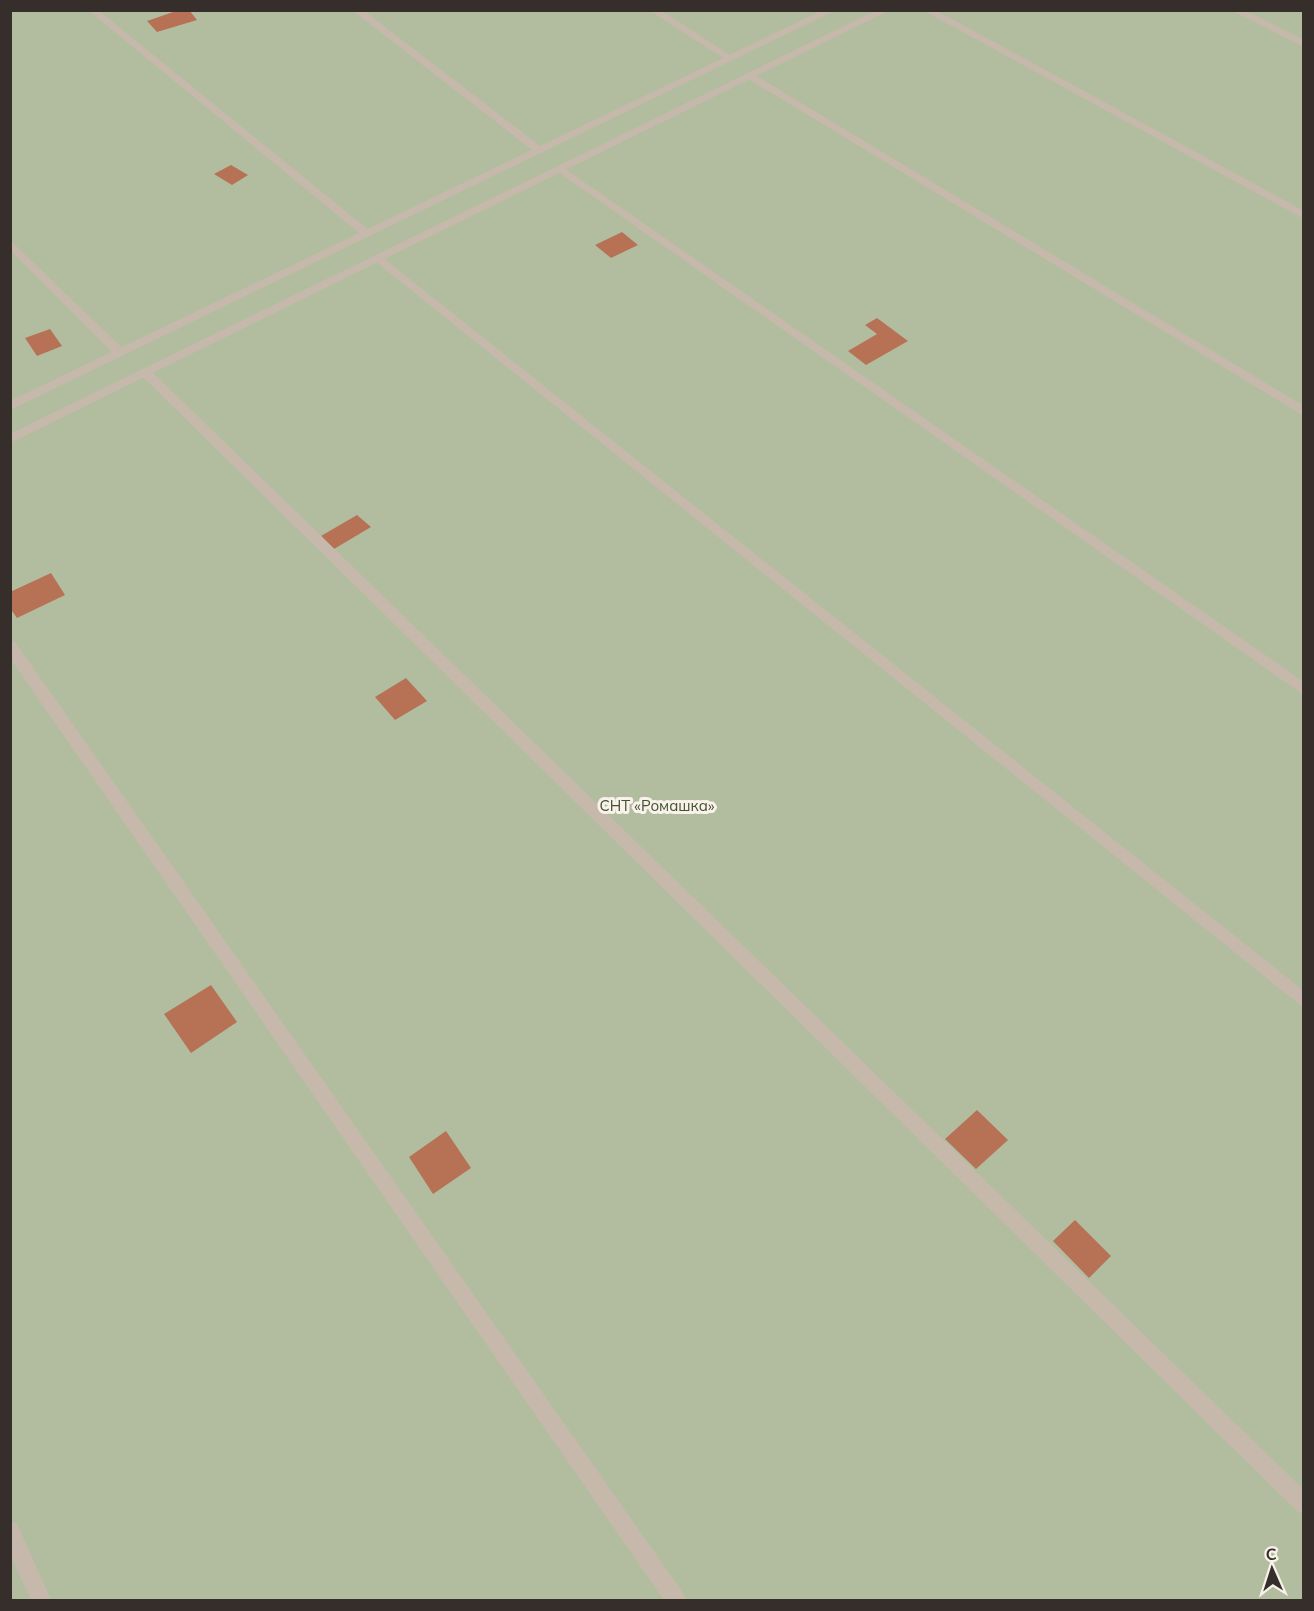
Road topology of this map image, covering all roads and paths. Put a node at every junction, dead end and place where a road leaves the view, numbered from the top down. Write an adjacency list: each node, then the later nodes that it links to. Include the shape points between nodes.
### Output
1 (92, 10): 14 (street)
2 (356, 10): 11 (street)
3 (653, 10): 9 (street)
4 (832, 10): 9 (street)
5 (886, 10): 10 (street)
6 (927, 10): 13 (street)
7 (1235, 10): 8 (street)
8 (1304, 44)
9 (731, 59): 11 (street)
10 (751, 76): 12 (street); 20 (street)
11 (540, 151): 14 (street)
12 (561, 169): 16 (street); 23 (street)
13 (1304, 216)
14 (367, 234): 17 (street)
15 (10, 243): 17 (street)
16 (378, 258): 18 (street); 24 (street)
17 (120, 353): 19 (street)
18 (145, 372): 21 (street); 25 (street)
19 (10, 406)
20 (1304, 412)
21 (10, 439)
22 (10, 646): 28 (street)
23 (1304, 690)
24 (1304, 1001)
25 (1304, 1504)
26 (10, 1531): 27 (street)
27 (41, 1600)
28 (676, 1600)

